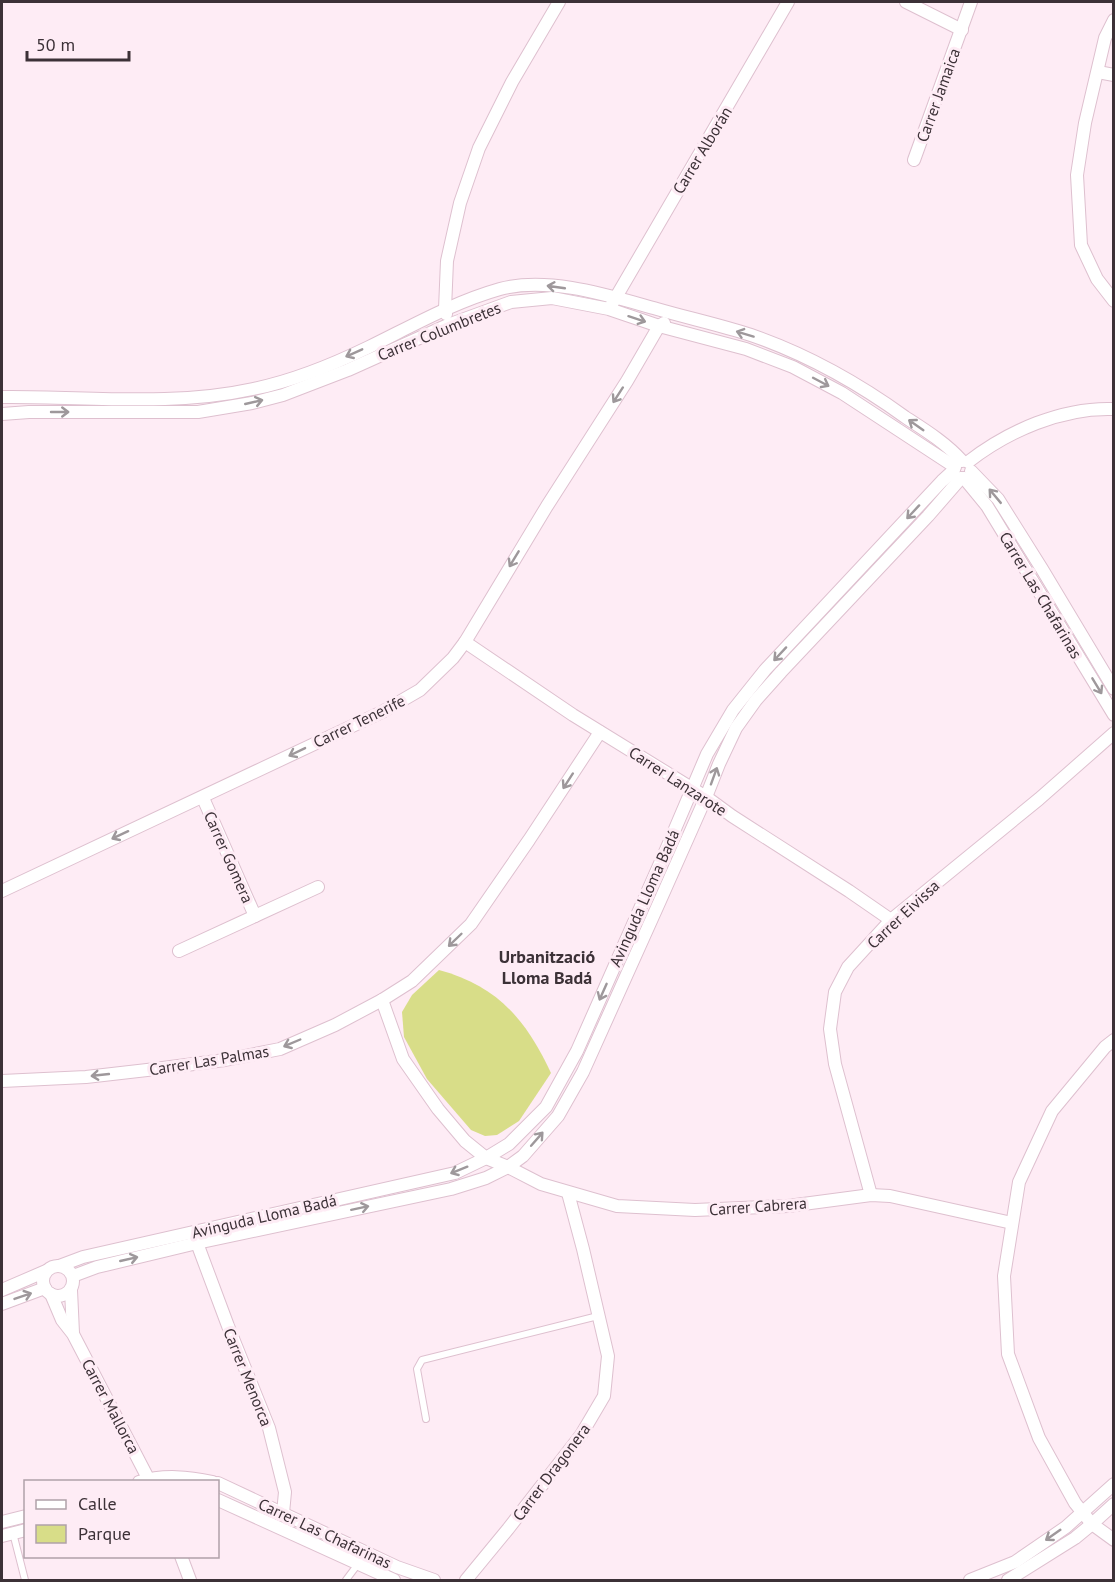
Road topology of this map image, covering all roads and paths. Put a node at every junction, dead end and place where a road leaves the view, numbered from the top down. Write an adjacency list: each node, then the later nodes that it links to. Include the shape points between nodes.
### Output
1 (558, 2): 12 (street, Carrer Columbretes, via 479,148 449,250)
2 (788, 2): 10 (street, Carrer Alborán)
3 (906, 2): 6 (street, Carrer Jamaica)
4 (971, 2): 6 (street, Carrer Jamaica)
5 (1113, 20): 7 (street)
6 (962, 30): 9 (street, Carrer Jamaica)
7 (1098, 72): 8 (street); 11 (street, via 1077,175 1081,245)
8 (1113, 75)
9 (914, 160)
10 (615, 297): 12 (street, Carrer Columbretes, one-way to 12, via 541,285 502,289); 13 (street, Carrer Alborán); 14 (street, Carrer Columbretes)
11 (1113, 301)
12 (445, 309): 15 (street); 17 (street, Carrer Columbretes, one-way to 17, via 304,376 252,389 197,397)
13 (609, 309): 15 (street, Carrer Columbretes, via 552,298 531,300 511,302); 16 (street, Carrer Columbretes, one-way to 16)
14 (676, 315): 16 (street); 20 (street, Carrer Columbretes, one-way to 14, via 952,450 848,380 803,356 750,335)
15 (448, 325): 19 (street, Carrer Columbretes, one-way to 15, via 198,412 252,403 348,370)
16 (659, 326): 20 (street, Carrer Columbretes, one-way to 20, via 746,349 793,367 852,399); 21 (street, Carrer Tenerife, one-way to 21)
17 (2, 397)
18 (1113, 409): 20 (street, via 1066,414 1029,427 990,446)
19 (2, 414)
20 (962, 470): 22 (street, Carrer Las Chafarinas, one-way to 20, via 998,499); 23 (street, Carrer Las Chafarinas, one-way to 23, via 1010,542); 26 (street, Avinguda Lloma Badá, one-way to 26, via 942,481 773,662 733,710); 27 (street, Avinguda Lloma Badá, one-way to 20, via 736,728 756,700 928,516)
21 (465, 642): 24 (street, Carrer Lanzarote); 28 (street, Carrer Tenerife, one-way to 28, via 420,690)
22 (1113, 689)
23 (1113, 715)
24 (600, 732): 26 (street, Carrer Lanzarote); 34 (street, Carrer Las Palmas, one-way to 34, via 471,924 412,981)
25 (1113, 733): 32 (street, Carrer Eivissa)
26 (692, 788): 27 (street, Carrer Lanzarote); 37 (street, Avinguda Lloma Badá, one-way to 37, via 577,1051 546,1107 509,1144)
27 (706, 797): 32 (street, Carrer Lanzarote); 38 (street, Avinguda Lloma Badá, one-way to 27, via 523,1156 558,1116 583,1072)
28 (203, 798): 30 (street, Carrer Tenerife, one-way to 30); 31 (street, Carrer Gomera)
29 (318, 887): 31 (street)
30 (2, 891)
31 (255, 916): 33 (street)
32 (891, 920): 40 (street, Carrer Eivissa, via 848,967 835,992 830,1029 835,1064)
33 (180, 951)
34 (382, 1000): 36 (street, Carrer Las Palmas, one-way to 36, via 280,1049 117,1074); 37 (street, Carrer Cabrera, via 403,1059 438,1109 465,1141)
35 (1113, 1040): 41 (street, via 1052,1111 1019,1182)
36 (2, 1082)
37 (486, 1158): 38 (street, Carrer Cabrera); 43 (street, Avinguda Lloma Badá, one-way to 43, via 455,1173 83,1257)
38 (508, 1167): 39 (street, Carrer Cabrera); 42 (street, Avinguda Lloma Badá, one-way to 38, via 451,1188)
39 (568, 1192): 40 (street, Carrer Cabrera, via 617,1206 695,1210 788,1206); 50 (street, Carrer Dragonera)
40 (871, 1195): 41 (street, Carrer Cabrera)
41 (1012, 1223): 61 (street, via 1005,1276 1008,1354 1039,1438)
42 (197, 1243): 45 (street, Avinguda Lloma Badá, one-way to 42); 60 (street, Carrer Menorca, via 269,1428 285,1492)
43 (59, 1266): 44 (street); 45 (street)
44 (46, 1271): 46 (street); 48 (street, via 43,1280)
45 (73, 1276): 47 (street)
46 (2, 1290)
47 (71, 1290): 48 (street, via 55,1296); 51 (street, Carrer Mallorca)
48 (48, 1291): 49 (street, one-way to 48); 51 (street, Carrer Mallorca)
49 (2, 1304)
50 (599, 1316): 52 (lane, via 422,1360 417,1369); 75 (street, Carrer Dragonera, via 608,1356 604,1396 581,1435)
51 (73, 1334): 53 (street, Carrer Mallorca)
52 (426, 1419)
53 (146, 1480)
54 (153, 1480): 55 (street, Carrer Las Chafarinas, via 180,1476)
55 (203, 1480)
56 (219, 1484): 60 (street, Carrer Las Chafarinas)
57 (1113, 1484): 61 (street)
58 (219, 1500): 69 (street, Carrer Las Chafarinas)
59 (1113, 1503): 64 (street)
60 (283, 1513): 74 (street, Carrer Las Chafarinas)
61 (1083, 1513): 64 (street); 76 (street, one-way to 76, via 1015,1562)
62 (24, 1516): 63 (street)
63 (2, 1522)
64 (1092, 1524): 67 (street); 77 (street)
65 (24, 1531): 66 (street)
66 (7, 1535): 70 (lane)
67 (1113, 1540)
68 (181, 1558): 71 (street)
69 (358, 1564): 72 (lane); 73 (street, Carrer Las Chafarinas)
70 (25, 1581)
71 (190, 1581)
72 (346, 1581)
73 (394, 1581)
74 (434, 1581)
75 (466, 1581)
76 (970, 1581)
77 (1008, 1581)

